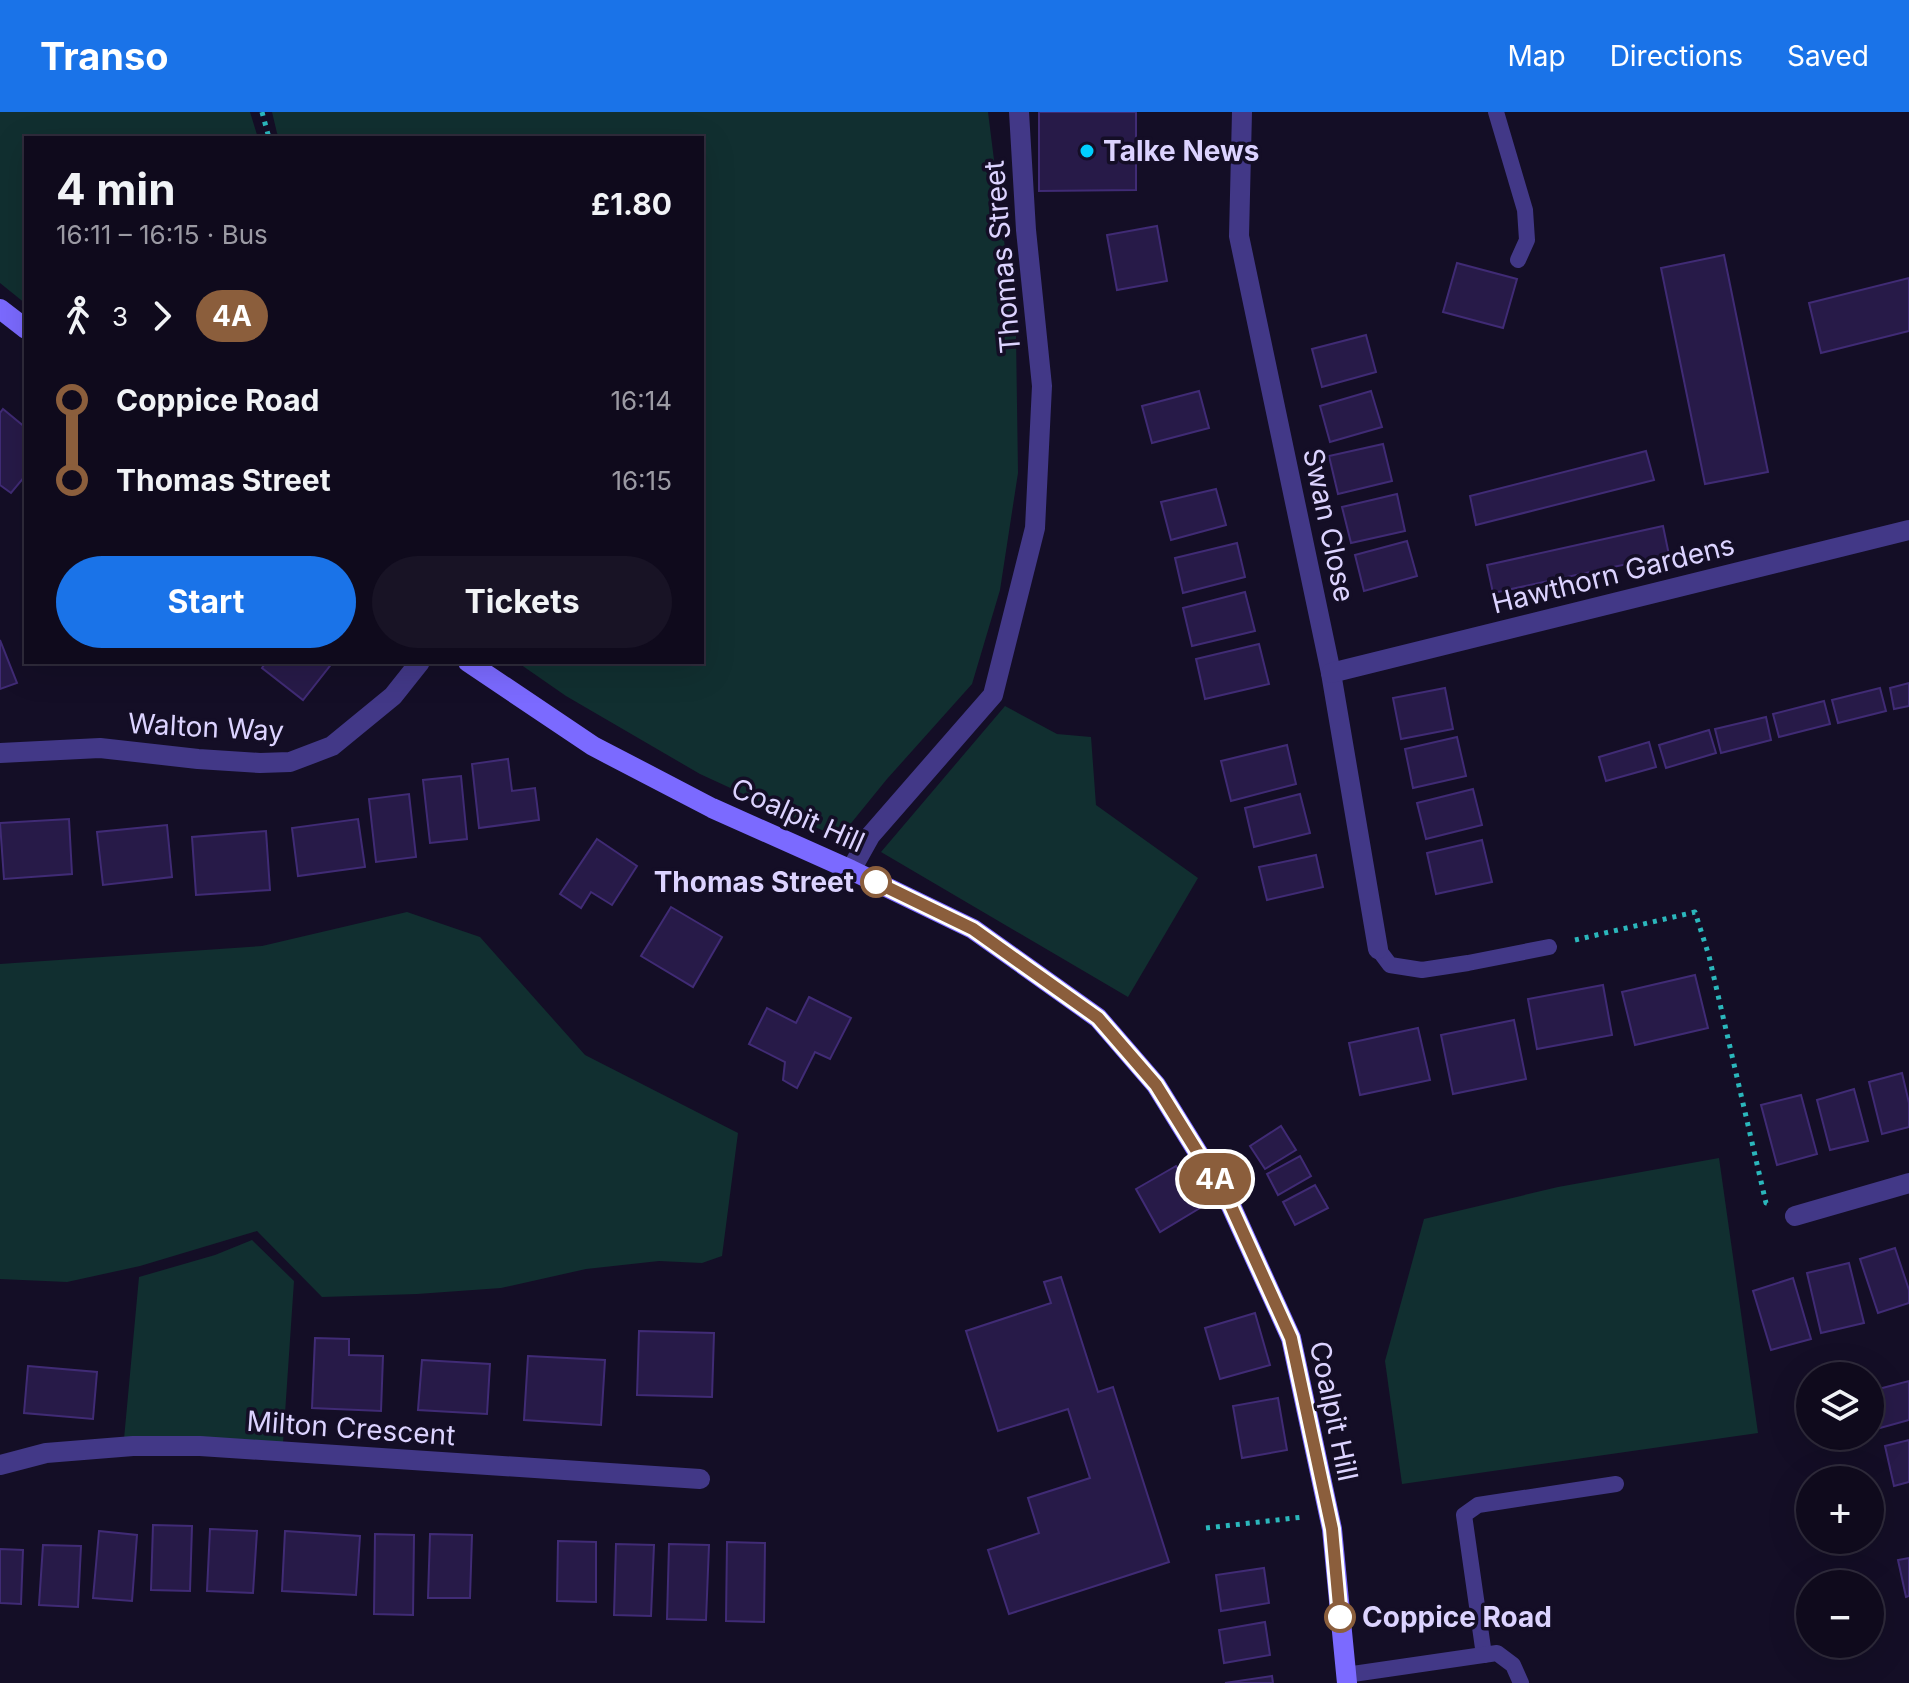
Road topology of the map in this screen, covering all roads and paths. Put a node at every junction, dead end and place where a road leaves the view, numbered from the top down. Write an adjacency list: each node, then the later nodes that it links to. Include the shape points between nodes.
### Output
1 (262, 112): 5 (path)
2 (1019, 112): 14 (street, Thomas Street, via 1042,386 1035,528 993,695 870,836)
3 (1242, 112): 12 (street, Swan Close, via 1239,236)
4 (1496, 112): 6 (lane, via 1525,210 1527,240)
5 (268, 136)
6 (1518, 260)
7 (0, 309): 8 (street)
8 (24, 327)
9 (1909, 530): 12 (street, Hawthorn Gardens)
10 (418, 664): 13 (street, Walton Way, via 393,696 332,746 290,762 100,748)
11 (471, 664): 14 (street, Coalpit Hill, via 593,746 712,808)
12 (1331, 673): 16 (street, Swan Close)
13 (0, 753)
14 (851, 870): 22 (street, Coalpit Hill, via 973,929 1098,1018 1156,1085 1231,1206 1291,1338)
15 (1549, 947): 16 (lane, via 1422,970 1390,965); 18 (path, via 1695,912 1766,1203)
16 (1378, 949)
17 (1909, 1183): 18 (street)
18 (1795, 1216)
19 (0, 1465): 20 (street, Milton Crescent, via 46,1453 200,1446)
20 (700, 1479)
21 (1616, 1484): 24 (lane, via 1478,1505 1464,1515)
22 (1328, 1514): 23 (path); 25 (street, Coalpit Hill)
23 (1206, 1528)
24 (1484, 1655): 25 (lane); 26 (lane, via 1497,1653 1513,1665)
25 (1346, 1679)
26 (1521, 1683)

